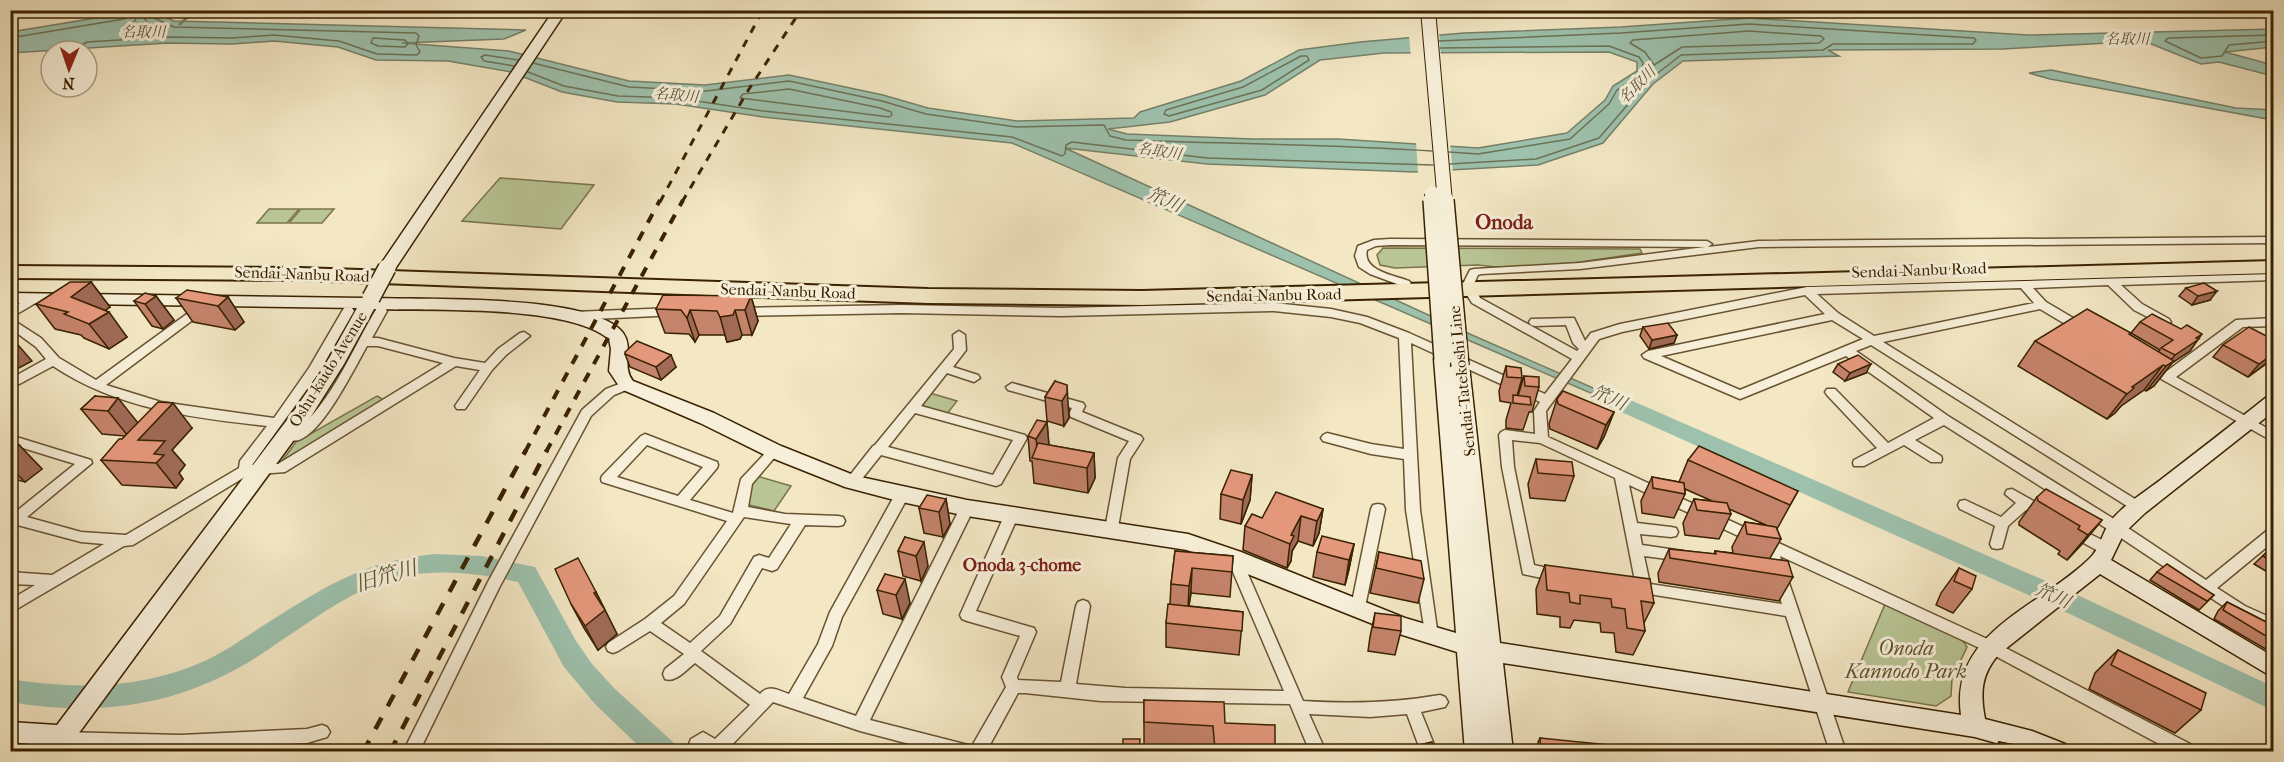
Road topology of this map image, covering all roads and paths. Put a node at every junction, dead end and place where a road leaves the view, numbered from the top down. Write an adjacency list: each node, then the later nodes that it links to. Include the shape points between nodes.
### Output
1 (561, 10): 18 (main road, Oshu-kaido Avenue, bridge, via 399,249 387,268)
2 (1418, 10): 40 (main road, Sendai-Tatekoshi Line, bridge)
3 (1428, 10): 40 (main road, Sendai-Tatekoshi Line, bridge)
4 (2274, 240): 5 (street)
5 (1726, 247): 13 (street, via 1703,243 1390,242 1362,248 1363,265); 36 (street, via 1580,266 1474,272 1471,289 1476,300)
6 (2274, 256): 12 (highway, Sendai-Nanbu Road)
7 (2274, 267): 12 (highway, Sendai-Nanbu Road)
8 (10, 272): 13 (highway, Sendai-Nanbu Road, via 289,273 928,296 1142,298)
9 (2274, 277): 10 (street)
10 (2111, 282): 11 (street); 28 (street, via 2138,307)
11 (2023, 284): 14 (street); 19 (street)
12 (1566, 286): 13 (highway, Sendai-Nanbu Road)
13 (1409, 287)
14 (1807, 291): 24 (street); 36 (street, via 1608,330 1595,336)
15 (10, 298): 16 (main road)
16 (35, 298): 17 (main road); 25 (street)
17 (211, 300): 18 (main road); 47 (street)
18 (374, 304): 23 (main road, via 519,309); 34 (street); 56 (main road, Oshu-kaido Avenue, via 335,364)
19 (2042, 305): 29 (street); 33 (street)
20 (348, 311): 56 (street)
21 (690, 312): 23 (street)
22 (723, 312): 32 (street, via 1071,312 1274,307 1331,313)
23 (569, 316): 46 (main road, via 614,333 621,350 617,370)
24 (1834, 316): 33 (street); 35 (street, via 1648,354 1740,395)
25 (11, 320): 37 (street)
26 (1535, 322): 36 (street, via 1570,321 1579,343)
27 (2274, 322): 43 (street, via 2240,323 2204,344)
28 (2179, 330)
29 (2090, 333)
30 (959, 335): 42 (street, via 960,350)
31 (524, 336): 41 (street)
32 (1405, 336): 50 (street); 65 (street)
33 (1872, 340): 35 (street); 77 (street)
34 (364, 342): 39 (street, via 378,342); 56 (street, via 309,427 296,436)
35 (1846, 350): 54 (street)
36 (1579, 355): 50 (street)
37 (54, 360): 45 (street); 47 (street)
38 (2138, 360): 43 (street)
39 (454, 362): 41 (street); 68 (street, via 280,469)
40 (1451, 363): 110 (main road, Sendai-Tatekoshi Line); 113 (main road, Sendai-Tatekoshi Line)
41 (488, 367): 52 (street)
42 (944, 368): 44 (street); 53 (street)
43 (2167, 377): 55 (street)
44 (974, 378)
45 (10, 385)
46 (627, 385): 64 (main road, via 707,418); 132 (street, via 610,392 586,413 493,586)
47 (98, 386): 56 (street, via 130,398)
48 (1012, 387): 87 (street, via 1079,406 1075,414 1137,439 1124,458)
49 (1831, 392): 63 (street)
50 (1549, 398): 58 (street, via 1540,411)
51 (2274, 400): 55 (main road)
52 (461, 406)
53 (911, 408): 62 (street); 62 (street, via 1021,438 996,481)
54 (1944, 419): 60 (street); 86 (street)
55 (2246, 421): 57 (street); 77 (main road)
56 (281, 430): 68 (main road, Oshu-kaido Avenue)
57 (2274, 438)
58 (1542, 439): 69 (street); 98 (street, via 1505,435 1528,570)
59 (11, 440): 81 (street, via 86,463)
60 (1906, 440): 63 (street); 66 (street)
61 (1335, 443): 65 (street)
62 (878, 449): 70 (street)
63 (1886, 449): 67 (street)
64 (774, 452): 70 (main road); 80 (street, via 746,482)
65 (1411, 455): 109 (street, via 1413,510)
66 (1936, 459)
67 (1859, 463)
68 (253, 470): 90 (street, via 128,541); 129 (main road, Oshu-kaido Avenue)
69 (1621, 476): 85 (street); 92 (street)
70 (852, 482): 72 (main road)
71 (2012, 494): 74 (street)
72 (902, 495): 76 (main road); 119 (street)
73 (681, 502): 73 (street, via 639,489 607,480 645,439 712,465); 80 (street)
74 (2025, 502): 84 (street); 94 (street, via 2059,522)
75 (1965, 505): 84 (street)
76 (968, 508): 79 (main road); 125 (street)
77 (2138, 508): 86 (main road)
78 (1378, 509): 104 (street)
79 (1012, 514): 87 (main road); 117 (street, via 967,615 1029,632 1008,677)
80 (739, 515): 82 (street); 107 (street, via 679,600)
81 (13, 518): 90 (street, via 81,537)
82 (802, 519): 83 (street); 114 (street, via 772,565 759,561 725,620)
83 (838, 521)
84 (2002, 524): 91 (street)
85 (1632, 528): 88 (street); 93 (street)
86 (2117, 528): 94 (main road); 101 (street)
87 (1112, 529): 95 (main road, via 1188,542)
88 (1671, 532)
89 (2274, 533): 101 (street)
90 (121, 540): 99 (street)
91 (1997, 544)
92 (1770, 545): 106 (street); 112 (street)
93 (1636, 550): 96 (street); 102 (street)
94 (2102, 556): 112 (main road, via 2078,580); 115 (main road)
95 (1234, 558): 104 (main road); 121 (street)
96 (1694, 558)
97 (10, 578): 99 (street)
98 (1574, 578)
99 (55, 580): 105 (street)
100 (1620, 585): 102 (street)
101 (2206, 588): 108 (street)
102 (1644, 589): 106 (street)
103 (1083, 606): 118 (street)
104 (1358, 607): 109 (main road)
105 (10, 608)
106 (1792, 611): 123 (street)
107 (650, 623): 111 (street); 114 (street)
108 (2274, 626)
109 (1431, 636): 110 (main road)
110 (1467, 646): 113 (main road); 137 (main road, Sendai-Tatekoshi Line)
111 (613, 647)
112 (1991, 647): 126 (main road, via 1981,658 1969,690); 141 (street)
113 (1490, 651): 123 (main road); 138 (main road, Sendai-Tatekoshi Line)
114 (693, 652): 116 (street); 122 (street)
115 (2274, 669)
116 (670, 674)
117 (1014, 687): 118 (street); 134 (street)
118 (1067, 690): 121 (street, via 1157,696 1218,695)
119 (793, 701): 122 (street, via 770,694); 125 (street)
120 (1440, 702): 124 (street)
121 (1297, 703): 124 (street, via 1364,712); 135 (street)
122 (761, 704): 131 (street)
123 (1822, 704): 126 (main road); 139 (street)
124 (1412, 708): 136 (street)
125 (860, 724): 133 (street)
126 (1975, 727): 140 (main road)
127 (10, 732): 129 (main road)
128 (322, 732): 129 (street, via 181,742)
129 (62, 737)
130 (697, 744): 131 (street, via 703,739)
131 (716, 750)
132 (411, 752)
133 (969, 752)
134 (977, 752)
135 (1318, 752)
136 (1429, 752)
137 (1477, 752)
138 (1501, 752)
139 (1838, 752)
140 (2057, 752)
141 (2190, 752)

